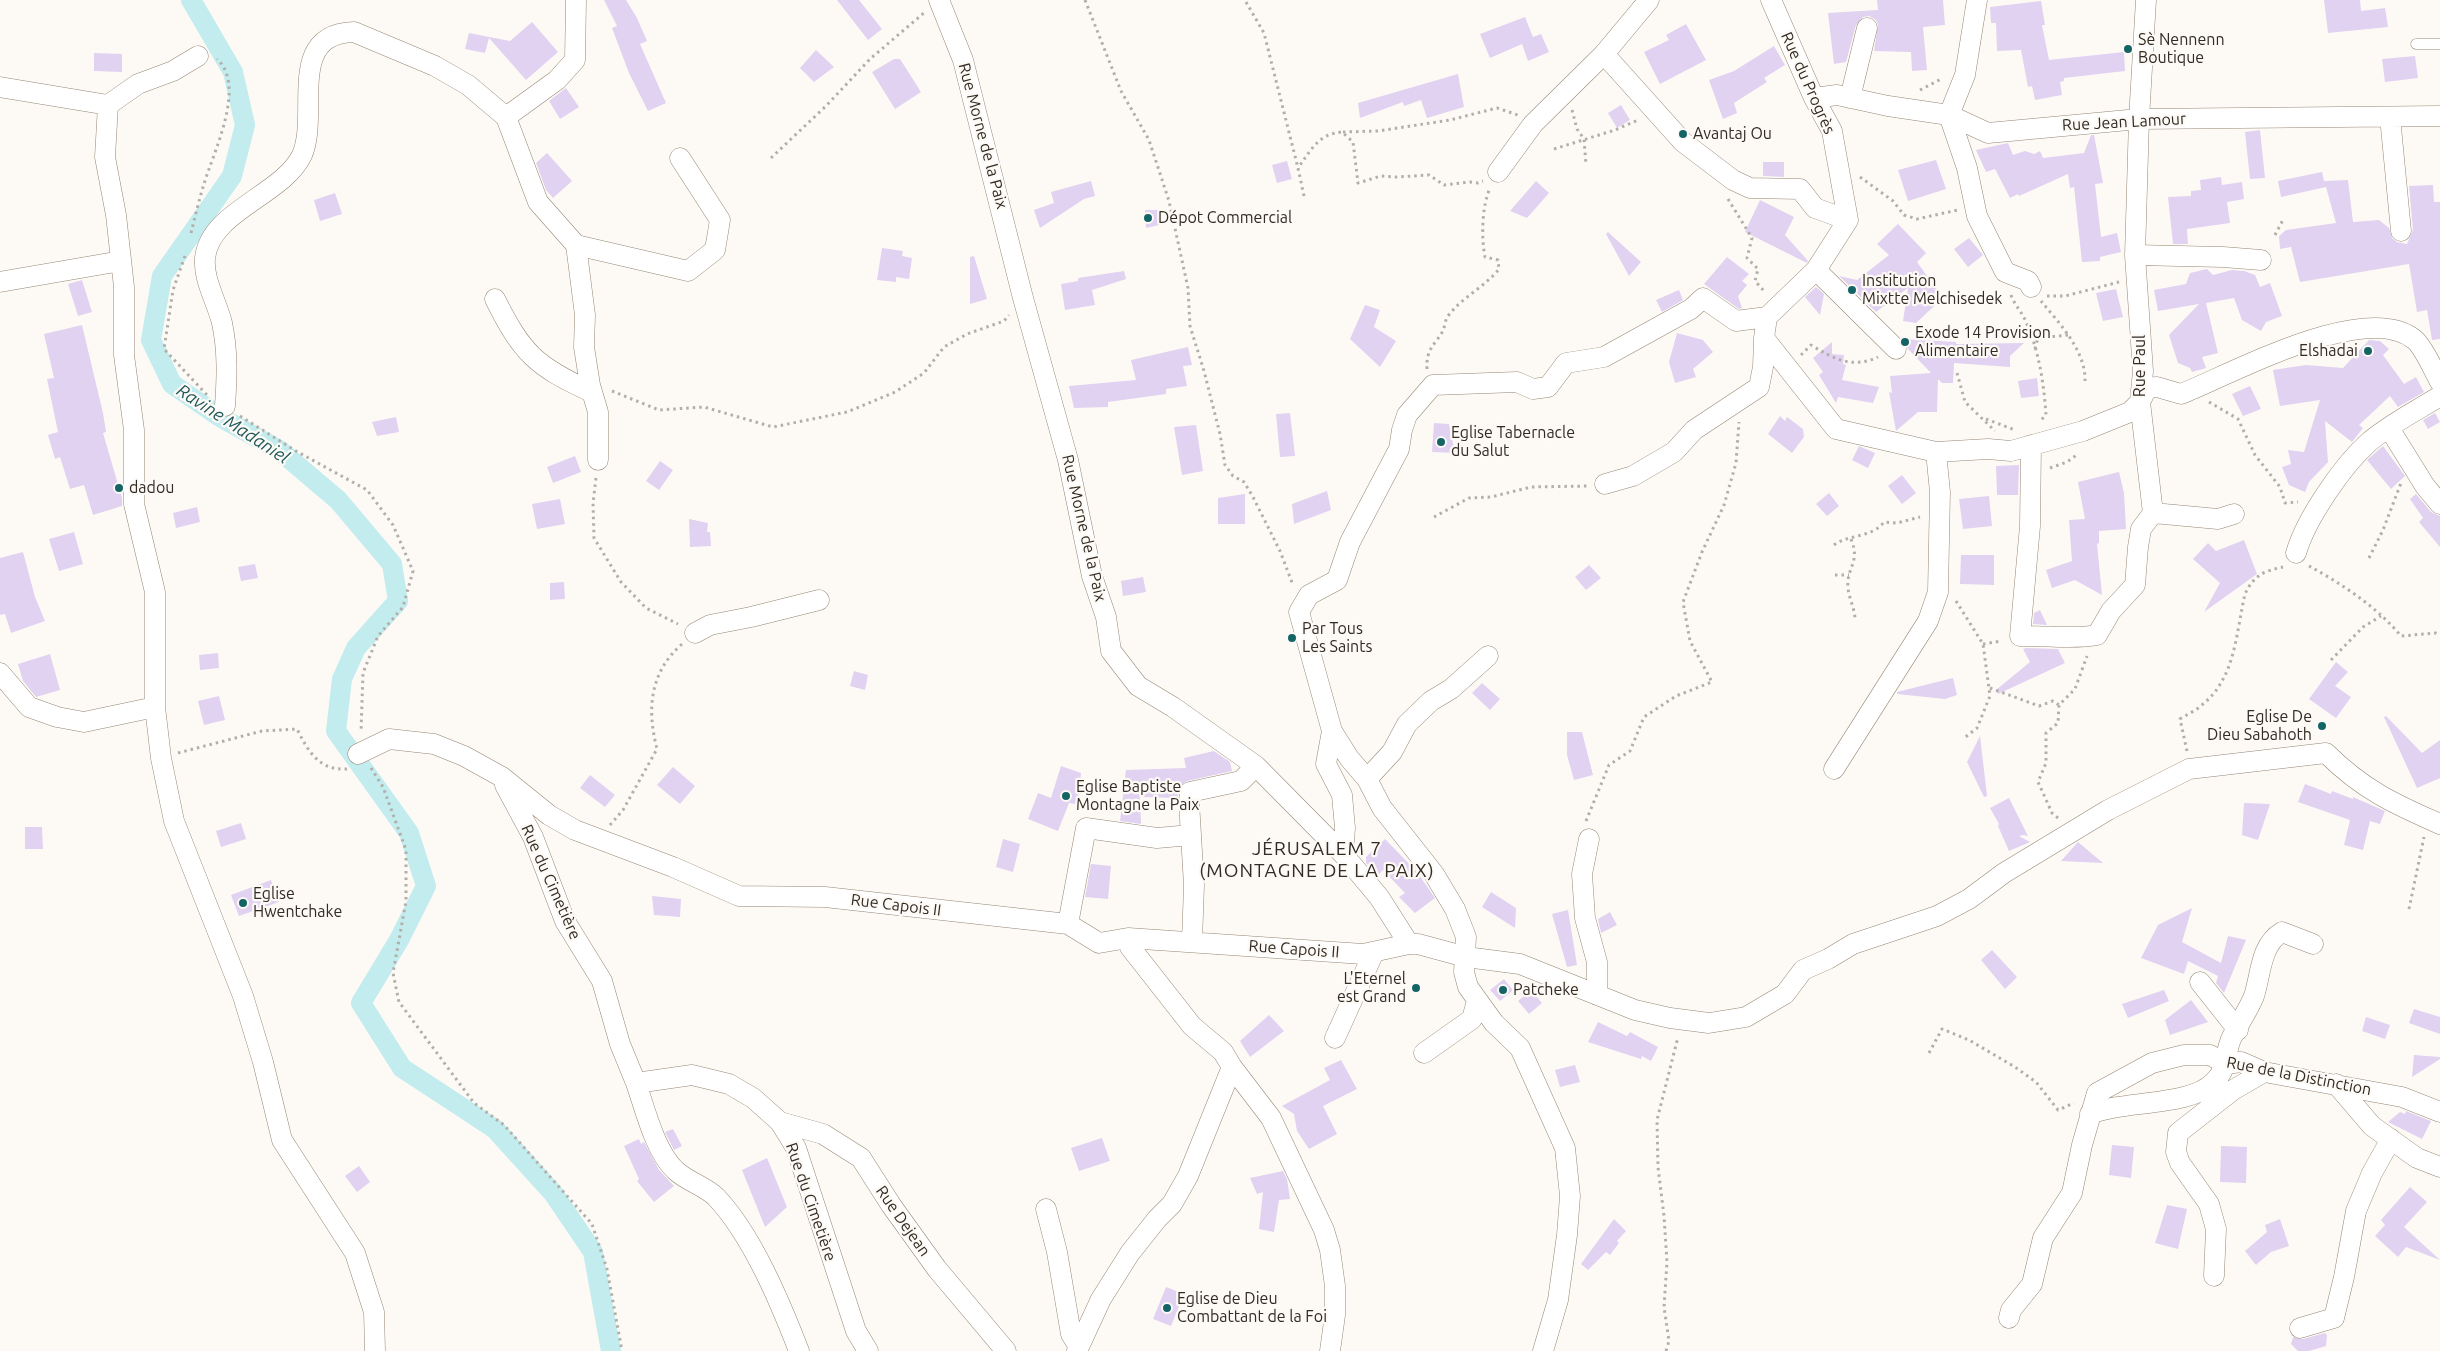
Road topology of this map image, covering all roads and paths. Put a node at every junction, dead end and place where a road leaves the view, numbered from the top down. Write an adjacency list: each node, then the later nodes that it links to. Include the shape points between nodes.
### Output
1 (576, 0): 24 (street, via 575,60 556,80)
2 (1086, 0): 96 (path, via 1121,91 1149,140 1169,201 1188,288 1190,326 1220,434 1225,465 1233,476 1244,482 1253,497)
3 (1649, 0): 12 (street)
4 (1771, 0): 16 (street, Rue du Progrès)
5 (1977, 0): 14 (street)
6 (2146, 0): 26 (street, Rue Paul)
7 (1246, 2): 35 (path, via 1264,33)
8 (935, 3): 33 (path, via 870,59 827,106); 55 (street, Rue Morne de la Paix, via 963,60)
9 (1867, 28): 17 (street)
10 (2416, 44): 11 (lane)
11 (2440, 44)
12 (1604, 54): 21 (street); 27 (street)
13 (198, 56): 18 (street, via 173,71 138,84); 44 (path, via 213,56 223,64 230,93)
14 (1968, 61): 20 (path, via 1943,79); 22 (street)
15 (0, 87): 18 (street)
16 (1814, 98): 17 (street, Rue Jean Lamour, via 1837,95); 31 (street, Rue du Progrès, via 1832,131)
17 (1850, 98): 20 (street, Rue Jean Lamour)
18 (108, 105): 49 (street, via 105,156)
19 (1571, 106): 29 (path, via 1577,129)
20 (1888, 106): 22 (street, Rue Jean Lamour)
21 (1655, 109): 29 (path, via 1631,124); 37 (street, via 1683,142)
22 (1949, 115): 26 (street, Rue Jean Lamour, via 1988,134); 39 (street, via 1967,168)
23 (2440, 116): 25 (street, Rue Jean Lamour)
24 (506, 117): 45 (street, via 538,202); 74 (street, via 468,85 435,66 372,38 354,32 340,32 317,49 311,63 306,142 301,156 286,176 222,226 212,237 205,257 206,272 222,324 227,364)
25 (2390, 117): 26 (street, Rue Jean Lamour); 42 (street)
26 (2138, 119): 47 (street, Rue Paul)
27 (1532, 124): 28 (path, via 1515,113 1497,108 1450,120 1378,131); 36 (street)
28 (1342, 132): 35 (path, via 1329,133 1321,139); 36 (path, via 1353,142 1358,183 1380,176 1429,175 1444,185 1478,183)
29 (1584, 139): 30 (path); 34 (path)
30 (1554, 150)
31 (1837, 156): 39 (path, via 1850,171 1893,201 1904,215 1917,219); 41 (street, Rue du Progrès)
32 (680, 158): 45 (street, via 720,220 715,250 688,271)
33 (772, 158)
34 (1586, 165)
35 (1298, 168): 38 (path)
36 (1498, 172): 67 (path, via 1487,194 1483,246 1485,257 1498,260 1499,269 1448,317 1443,331 1426,356 1427,371)
37 (1733, 180): 41 (street, via 1750,188 1800,189 1815,208); 57 (path, via 1726,197 1752,238 1747,258 1758,269 1755,281 1764,291)
38 (1304, 196)
39 (1975, 206): 51 (street)
40 (2284, 218): 43 (path)
41 (1848, 220): 50 (street)
42 (2401, 232)
43 (2275, 235)
44 (190, 240)
45 (576, 245): 69 (street, via 585,315 584,347)
46 (187, 249): 74 (path, via 173,290 164,350 205,393)
47 (2135, 255): 48 (street); 52 (street, Rue Paul)
48 (2261, 260)
49 (121, 261): 53 (street); 107 (street, via 124,356 134,430 134,504 155,592)
50 (1816, 270): 57 (street); 61 (street)
51 (2005, 272): 54 (street, via 2028,281); 62 (path, via 2014,304 2026,322)
52 (2137, 278): 59 (path, via 2065,296 2038,297); 73 (street, Rue Paul, via 2143,371)
53 (0, 282)
54 (2031, 287)
55 (1023, 298): 69 (path, via 1004,321 967,334 944,347 924,373 895,392 848,412 772,428 704,407 659,410 619,393); 112 (street, Rue Morne de la Paix, via 1068,460 1092,576 1106,617 1111,651 1138,686)
56 (495, 299): 69 (street, via 514,335 533,358 562,379)
57 (1784, 299): 58 (street)
58 (1767, 317): 60 (street); 67 (street, via 1736,321 1703,298 1691,309 1604,357 1566,363 1548,387 1533,389 1517,382)
59 (2068, 335): 62 (path, via 2038,338); 65 (path, via 2085,372)
60 (1764, 338): 63 (street); 68 (street)
61 (1896, 348): 63 (path, via 1852,364 1835,360 1811,345 1795,362)
62 (2034, 348): 76 (path, via 2046,415 2036,426)
63 (1787, 365): 68 (street); 78 (street, via 1836,429)
64 (1957, 373): 77 (path, via 1965,402 1997,433 2004,448)
65 (2085, 381)
66 (2440, 382): 70 (street, via 2416,340 2401,331 2382,326 2300,342)
67 (1433, 385): 96 (street, via 1408,415 1399,449 1350,542 1337,580 1309,596)
68 (1759, 387): 72 (street)
69 (591, 388): 79 (street, via 598,412)
70 (2193, 390): 73 (street, via 2181,394 2157,386 2147,388); 83 (path, via 2238,419 2255,455 2280,488 2286,503 2305,501)
71 (2440, 396): 75 (street)
72 (1741, 399): 81 (street, via 1694,430 1674,452 1633,476); 121 (path, via 1736,463 1724,505 1683,602 1690,641 1712,682 1676,696 1644,717 1630,750 1609,765 1586,820)
73 (2140, 402): 76 (street, via 2130,412 2083,431); 85 (street, Rue Paul)
74 (225, 406): 111 (path, via 366,490 393,525 414,571 403,607 378,636 363,673)
75 (2389, 428): 80 (street); 83 (street, via 2368,443 2331,486)
76 (2034, 445): 77 (street); 100 (street, via 2020,636 2048,635 2075,640)
77 (2011, 451): 78 (street)
78 (1936, 452): 84 (street)
79 (598, 460): 99 (path, via 593,502 594,538 621,582 646,608)
80 (2414, 467): 82 (street); 91 (path, via 2399,486)
81 (1605, 484): 87 (path, via 1569,488 1531,487 1491,497 1469,498)
82 (2440, 504)
83 (2317, 508): 90 (street, via 2302,532)
84 (1939, 512): 88 (path, via 1896,523 1884,522 1878,530); 113 (street, via 1938,592 1928,621)
85 (2152, 513): 86 (street, via 2218,519); 100 (street, via 2141,529 2135,585 2111,611)
86 (2234, 514)
87 (1434, 517)
88 (1851, 538): 89 (path); 92 (path, via 1856,550)
89 (1834, 545)
90 (2296, 556): 97 (path, via 2338,582); 114 (path, via 2295,564 2260,573 2251,583 2222,684 2203,704 2180,719)
91 (2369, 558)
92 (1849, 575): 93 (path); 98 (path, via 1848,589)
93 (1835, 576)
94 (1952, 596): 105 (path, via 1983,644)
95 (819, 600): 99 (street, via 710,625)
96 (1303, 605): 108 (street, via 1299,612)
97 (2381, 616): 101 (path, via 2401,636); 103 (path, via 2363,627)
98 (1855, 618)
99 (695, 633): 120 (path, via 668,656 651,696 651,723 657,749 622,810)
100 (2097, 635): 106 (path, via 2080,669 2076,688)
101 (2440, 635)
102 (1488, 656): 116 (street, via 1407,724 1392,752)
103 (2331, 660)
104 (0, 673): 107 (street, via 29,707 84,722)
105 (1990, 688): 106 (path, via 2039,706 2052,702); 109 (path, via 1978,728)
106 (2059, 705): 118 (path, via 2058,723 2046,733 2046,763 2038,782 2052,813)
107 (155, 707): 110 (street)
108 (1332, 731): 116 (street); 122 (street, via 1326,764 1342,796)
109 (1963, 739)
110 (161, 758): 111 (path, via 262,731 297,729 308,752 324,766); 155 (street, via 174,821 243,996 282,1140 355,1253 374,1312)
111 (360, 764): 115 (street, Rue Capois II, via 389,739 434,744 464,756); 156 (path, via 383,787 406,850 406,901 393,973 399,1002 474,1102 504,1125 592,1224 606,1269)
112 (1256, 766): 119 (street, via 1241,781 1190,792); 122 (street, Rue Morne de la Paix)
113 (1834, 769)
114 (2189, 770): 117 (street, Rue Capois II, via 2326,753 2349,776 2391,803); 118 (street, Rue Capois II, via 2108,810)
115 (502, 778): 120 (street, Rue Capois II, via 549,815); 142 (street, Rue du Cimetière, via 533,837 565,921 602,981 620,1044)
116 (1366, 779): 130 (street, via 1382,808 1434,874 1455,910 1466,937)
117 (2435, 822): 123 (path, via 2422,844)
118 (2074, 832): 134 (street, Rue Capois II, via 1937,916 1853,944 1804,970 1785,994 1746,1016 1709,1022)
119 (1191, 836): 124 (street, via 1158,838 1086,828); 126 (street, via 1194,885)
120 (599, 839): 124 (street, Rue Capois II, via 739,896 825,897)
121 (1589, 839): 132 (street, via 1582,874 1585,918 1597,962)
122 (1343, 854): 127 (street, Rue Morne de la Paix, via 1380,897)
123 (2409, 909)
124 (1068, 924): 125 (street, Rue Capois II, via 1099,943)
125 (1128, 938): 126 (street, Rue Capois II); 140 (street, via 1130,946 1192,1026 1223,1052)
126 (1192, 942): 129 (street, Rue Capois II, via 1363,954)
127 (1409, 944): 129 (street, Rue Capois II); 130 (street, Rue Capois II)
128 (2313, 944): 135 (street, via 2282,932 2276,936 2266,949 2254,996)
129 (1374, 952): 136 (street)
130 (1466, 957): 132 (street, Rue Capois II, via 1520,964); 133 (street, via 1464,972)
131 (2200, 982): 135 (street)
132 (1597, 995): 134 (street, Rue Capois II, via 1635,1010)
133 (1477, 1001): 137 (street, via 1472,1019); 161 (street, via 1520,1048 1565,1148 1570,1196 1567,1235 1558,1300)
134 (1682, 1020): 162 (path, via 1657,1120 1667,1262 1664,1307 1669,1341)
135 (2238, 1030): 139 (street, via 2232,1037)
136 (1335, 1038)
137 (1424, 1053)
138 (1929, 1053): 144 (path, via 1942,1029 2015,1066 2036,1082 2058,1110)
139 (2226, 1064): 141 (street, Rue de la Distinction, via 2241,1062); 144 (street, Rue de la Distinction, via 2210,1055 2184,1055 2152,1063); 146 (street, via 2214,1083 2194,1094 2105,1108)
140 (1232, 1067): 154 (street, via 1188,1176 1172,1204 1130,1253 1101,1299); 160 (street, via 1271,1118 1316,1212 1330,1250 1335,1305)
141 (2264, 1072): 143 (street, Rue de la Distinction); 151 (street, via 2233,1090 2178,1133 2176,1152 2180,1163 2210,1204 2216,1228)
142 (636, 1083): 147 (street, Rue du Cimetière, via 692,1075 730,1084 753,1098); 157 (street, via 658,1145 674,1170 715,1196 740,1230 779,1302)
143 (2336, 1084): 145 (street, Rue de la Distinction, via 2402,1097); 148 (street, via 2372,1126)
144 (2097, 1093): 146 (street)
145 (2440, 1112)
146 (2090, 1114): 152 (street, via 2072,1193 2043,1238 2032,1284 2011,1310)
147 (780, 1122): 158 (street, Rue du Cimetière, via 796,1148 856,1332); 159 (street, Rue Dejean, via 824,1134 861,1158 890,1205 937,1269)
148 (2391, 1139): 149 (street, via 2417,1158); 153 (street, via 2356,1211 2334,1318)
149 (2440, 1167)
150 (1046, 1209): 154 (street, via 1071,1334)
151 (2214, 1276)
152 (2009, 1318)
153 (2300, 1328)
154 (1078, 1349)
155 (375, 1351)
156 (622, 1351)
157 (799, 1351)
158 (868, 1351)
159 (1006, 1351)
160 (1330, 1351)
161 (1543, 1351)
162 (1666, 1351)

